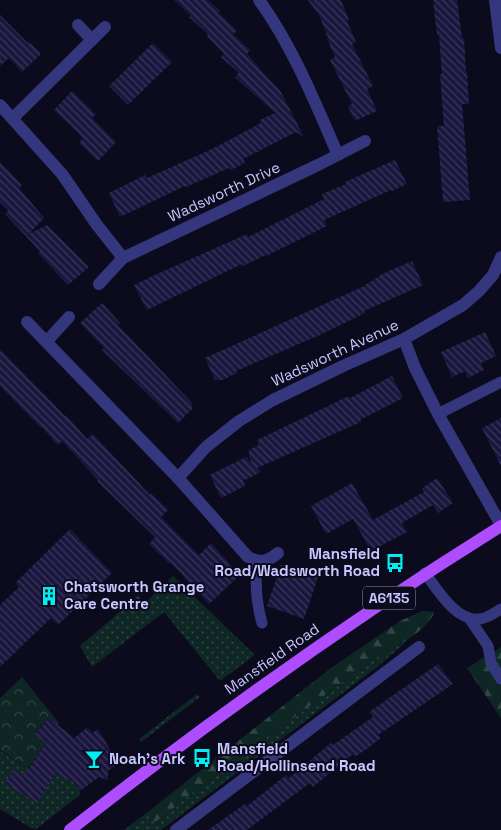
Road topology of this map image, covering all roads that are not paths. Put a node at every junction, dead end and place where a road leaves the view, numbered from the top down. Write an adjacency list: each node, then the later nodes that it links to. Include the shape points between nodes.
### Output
1 (259, 0): 10 (street, via 275,22 306,82)
2 (495, 0): 6 (street)
3 (78, 25): 5 (street)
4 (105, 27): 5 (street)
5 (92, 40): 8 (street)
6 (501, 48)
7 (0, 105): 8 (street)
8 (13, 118): 12 (street, via 62,174)
9 (365, 141): 10 (street, Wadsworth Drive)
10 (338, 155): 12 (street, Wadsworth Drive)
11 (501, 257): 16 (street, Wadsworth Avenue, via 493,275 463,305)
12 (123, 258): 13 (street, Wadsworth Drive)
13 (99, 284)
14 (70, 317): 17 (street)
15 (27, 322): 17 (street)
16 (404, 339): 19 (street); 20 (street, Wadsworth Avenue, via 273,400 206,447)
17 (47, 342): 20 (street)
18 (501, 382): 19 (lane)
19 (438, 414): 21 (street)
20 (178, 478): 23 (street, via 248,557)
21 (501, 525): 24 (main road, Mansfield Road / A6135)
22 (278, 553): 23 (street, via 269,561)
23 (257, 562): 27 (lane, via 255,583)
24 (425, 573): 26 (lane, via 448,603); 30 (main road, Mansfield Road / A6135, via 228,709)
25 (501, 609): 26 (lane, via 487,617)
26 (469, 618): 29 (lane, via 488,646 491,663)
27 (262, 623)
28 (419, 647): 31 (street)
29 (501, 679)
30 (70, 830)
31 (176, 830)

